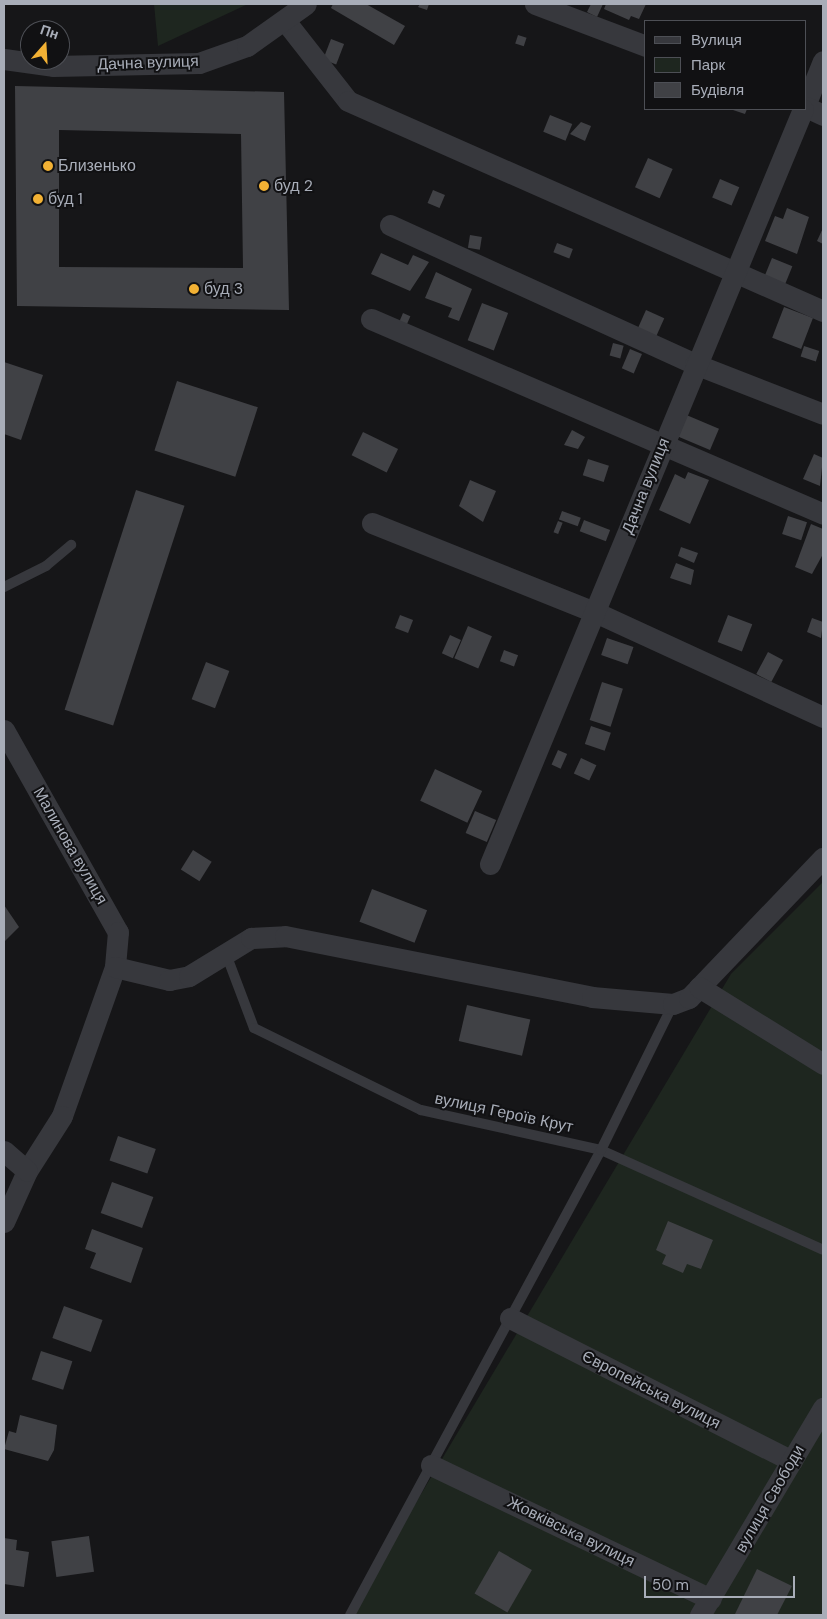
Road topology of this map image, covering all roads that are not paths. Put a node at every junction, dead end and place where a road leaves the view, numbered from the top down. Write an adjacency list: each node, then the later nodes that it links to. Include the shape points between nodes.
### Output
1 (306, 4): 3 (street, Дачна вулиця)
2 (535, 4): 4 (street)
3 (286, 22): 5 (street, Дачна вулиця, via 247,46 199,63 53,66); 12 (street, via 348,101)
4 (644, 45)
5 (4, 59)
6 (823, 61): 7 (street)
7 (807, 100)
8 (807, 109): 10 (street)
9 (803, 110): 12 (street, Дачна вулиця)
10 (823, 114)
11 (390, 225): 15 (street)
12 (736, 276): 13 (street); 15 (street, Дачна вулиця)
13 (823, 311)
14 (371, 319): 17 (street)
15 (695, 364): 16 (street); 17 (street, Дачна вулиця)
16 (823, 414)
17 (662, 447): 18 (street); 22 (street, Дачна вулиця)
18 (823, 514)
19 (372, 523): 22 (street)
20 (71, 545): 21 (lane, via 46,566)
21 (4, 587)
22 (595, 612): 23 (street); 26 (street, Дачна вулиця)
23 (823, 717)
24 (4, 730): 28 (street, Малинова вулиця, via 118,932)
25 (823, 858): 29 (street)
26 (490, 864)
27 (226, 954): 28 (street, via 204,971 169,980); 30 (street, via 251,938 285,936 592,997); 32 (lane, вулиця Героїв Крут, via 254,1028 421,1110)
28 (115, 967): 34 (street, Малинова вулиця, via 62,1116)
29 (699, 987): 30 (street); 31 (street)
30 (673, 1004): 32 (lane)
31 (823, 1064)
32 (601, 1150): 36 (lane, вулиця Героїв Крут); 37 (lane)
33 (4, 1151): 34 (street)
34 (27, 1172): 35 (street, Малинова вулиця)
35 (4, 1222)
36 (823, 1250)
37 (510, 1318): 39 (street, Європейська вулиця); 40 (lane)
38 (823, 1408): 39 (street, вулиця Свободи)
39 (792, 1461): 41 (street, вулиця Свободи)
40 (432, 1465): 41 (street, Жовківська вулиця); 42 (lane)
41 (706, 1607)
42 (350, 1615)

